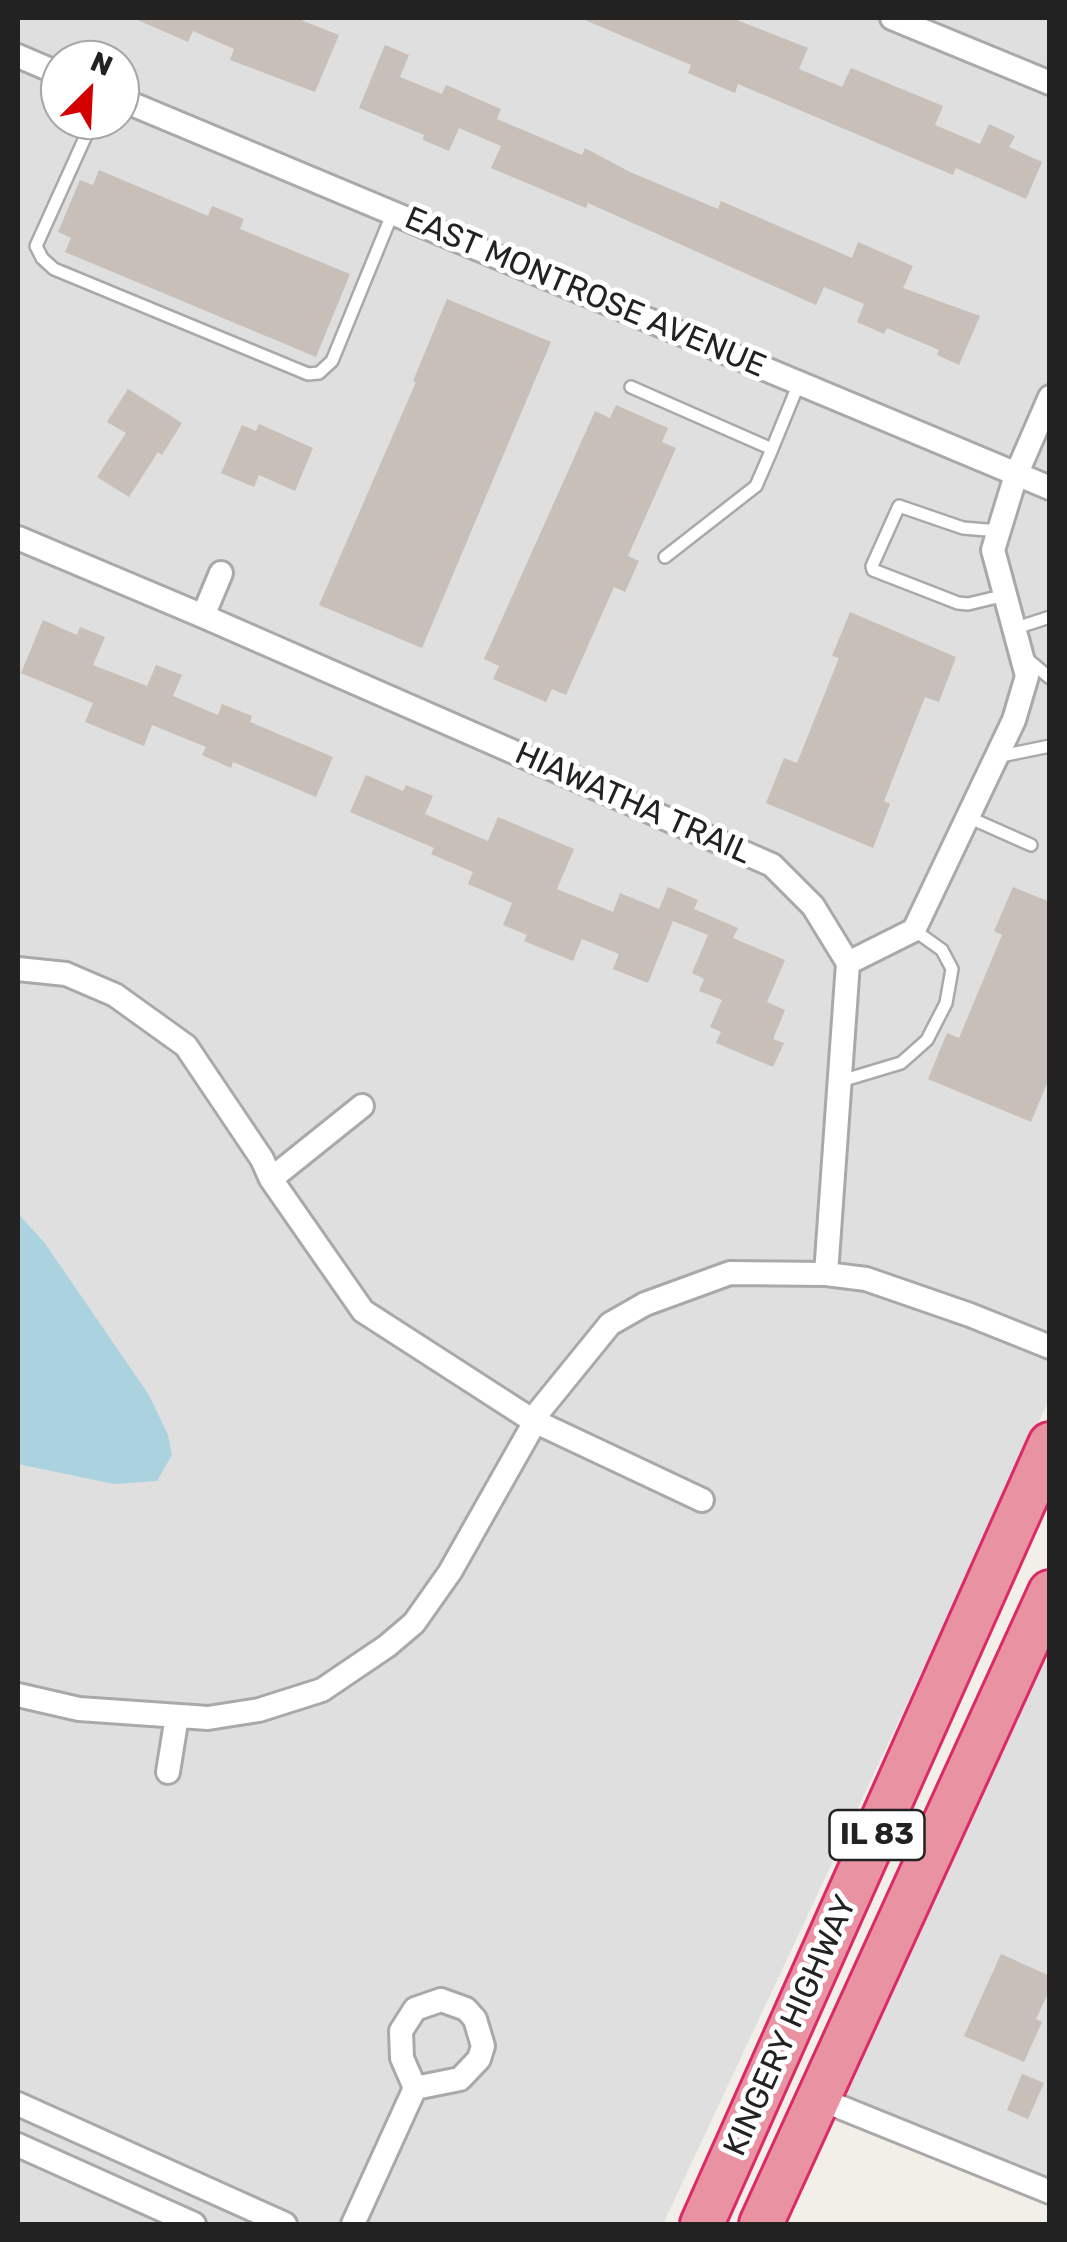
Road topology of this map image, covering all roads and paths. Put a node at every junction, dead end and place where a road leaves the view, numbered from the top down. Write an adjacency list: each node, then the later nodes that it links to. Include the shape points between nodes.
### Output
1 (892, 18): 2 (street)
2 (1050, 83)
3 (140, 106): 5 (street, EAST MONTROSE AVENUE)
4 (84, 140): 5 (lane, via 36,246 42,258 54,269 308,374 332,361)
5 (392, 212): 6 (street, EAST MONTROSE AVENUE)
6 (799, 383): 9 (lane); 10 (street, EAST MONTROSE AVENUE)
7 (632, 387): 9 (lane)
8 (1050, 397): 10 (street)
9 (772, 449): 14 (lane, via 756,486)
10 (1016, 474): 11 (street, EAST MONTROSE AVENUE); 12 (street)
11 (1050, 488)
12 (999, 532): 16 (street, via 994,550); 16 (lane, via 963,528 900,506 872,566 958,603)
13 (18, 538): 17 (street, HIAWATHA TRAIL)
14 (665, 558)
15 (221, 573): 17 (street)
16 (1007, 594): 19 (street)
17 (204, 616): 27 (street, HIAWATHA TRAIL, via 772,865 813,906)
18 (1050, 617): 19 (lane)
19 (1016, 628): 20 (street)
20 (1022, 655): 21 (lane); 23 (street, via 1027,676)
21 (1050, 678)
22 (1050, 746): 23 (lane)
23 (996, 757): 24 (street)
24 (968, 818): 25 (lane); 26 (street)
25 (1031, 845)
26 (914, 930): 27 (street); 29 (lane, via 942,950 952,968 946,1003 927,1040 902,1063)
27 (848, 963): 29 (street)
28 (18, 969): 31 (street, via 66,974 114,995 186,1046)
29 (842, 1081): 32 (street)
30 (362, 1106): 31 (street)
31 (271, 1179): 34 (street, via 363,1311)
32 (826, 1274): 33 (street, via 866,1279); 34 (street, via 730,1273 645,1304 610,1324)
33 (1050, 1348)
34 (534, 1420): 36 (street); 39 (street, via 450,1572 414,1623 387,1646 322,1690 259,1710)
35 (1050, 1444): 50 (highway, KINGERY HIGHWAY / IL 83)
36 (702, 1500)
37 (1050, 1592): 42 (highway, KINGERY HIGHWAY / IL 83)
38 (18, 1695): 39 (street, via 79,1709)
39 (177, 1716): 40 (street)
40 (168, 1772)
41 (415, 2088): 49 (street)
42 (820, 2099): 46 (street); 51 (highway, KINGERY HIGHWAY / IL 83)
43 (18, 2104): 45 (street)
44 (18, 2145): 47 (street)
45 (195, 2184): 47 (street); 48 (street)
46 (1050, 2192)
47 (183, 2222)
48 (286, 2224)
49 (353, 2224)
50 (702, 2224)
51 (760, 2224)

